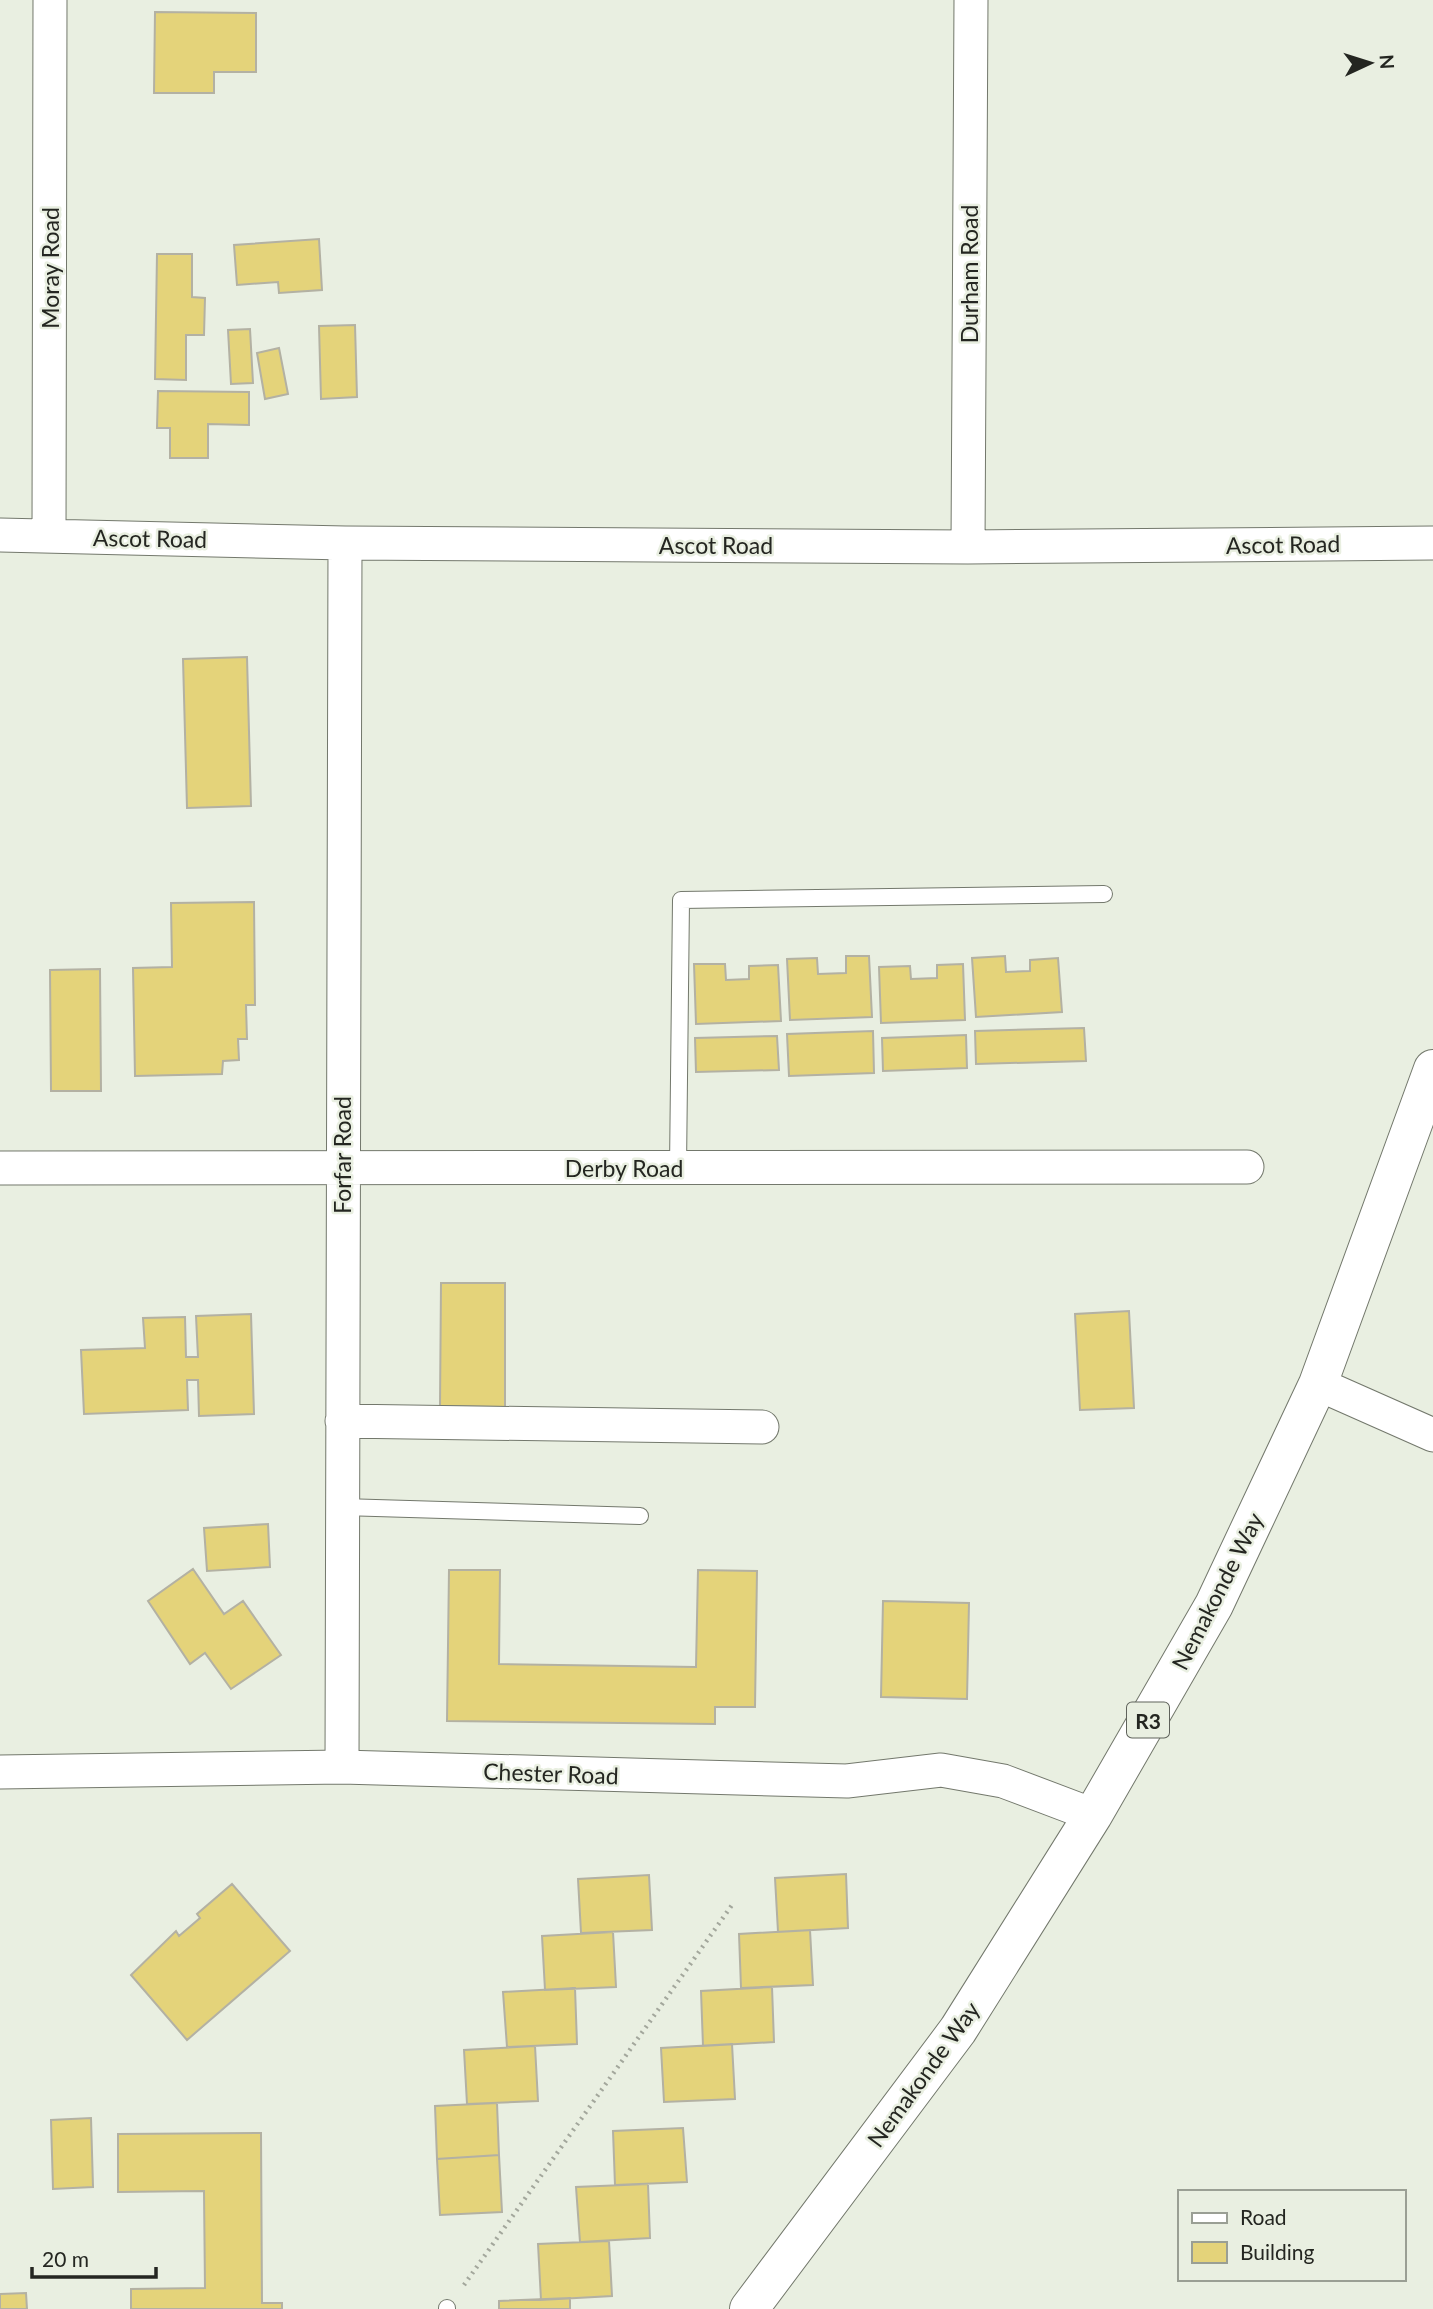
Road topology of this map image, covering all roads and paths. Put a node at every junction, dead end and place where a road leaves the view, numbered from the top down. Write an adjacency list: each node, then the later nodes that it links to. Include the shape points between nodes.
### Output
1 (50, 0): 4 (street, Moray Road)
2 (971, 0): 7 (street, Durham Road)
3 (0, 535): 4 (street, Ascot Road)
4 (49, 536): 5 (street, Ascot Road)
5 (345, 542): 7 (street, Ascot Road); 12 (street, Forfar Road)
6 (1433, 543): 7 (street, Ascot Road)
7 (968, 547)
8 (1104, 894): 13 (lane, via 681,900)
9 (1433, 1069): 14 (highway, Nemakonde Way / R3)
10 (1247, 1167): 13 (street, Derby Road)
11 (0, 1168): 12 (street, Derby Road)
12 (342, 1168): 13 (street, Derby Road); 15 (street, Forfar Road)
13 (678, 1168)
14 (1318, 1384): 17 (street); 22 (highway, Nemakonde Way / R3, via 1213,1605)
15 (342, 1421): 16 (street); 18 (street, Forfar Road)
16 (762, 1427)
17 (1433, 1435)
18 (342, 1507): 19 (lane); 20 (street, Forfar Road)
19 (640, 1516)
20 (342, 1767): 21 (street, Chester Road); 22 (street, Chester Road, via 847,1781 941,1770 1003,1781)
21 (0, 1772)
22 (1093, 1815): 25 (highway, Nemakonde Way / R3, via 958,2030)
23 (732, 1905): 24 (path)
24 (447, 2309)
25 (749, 2309)

